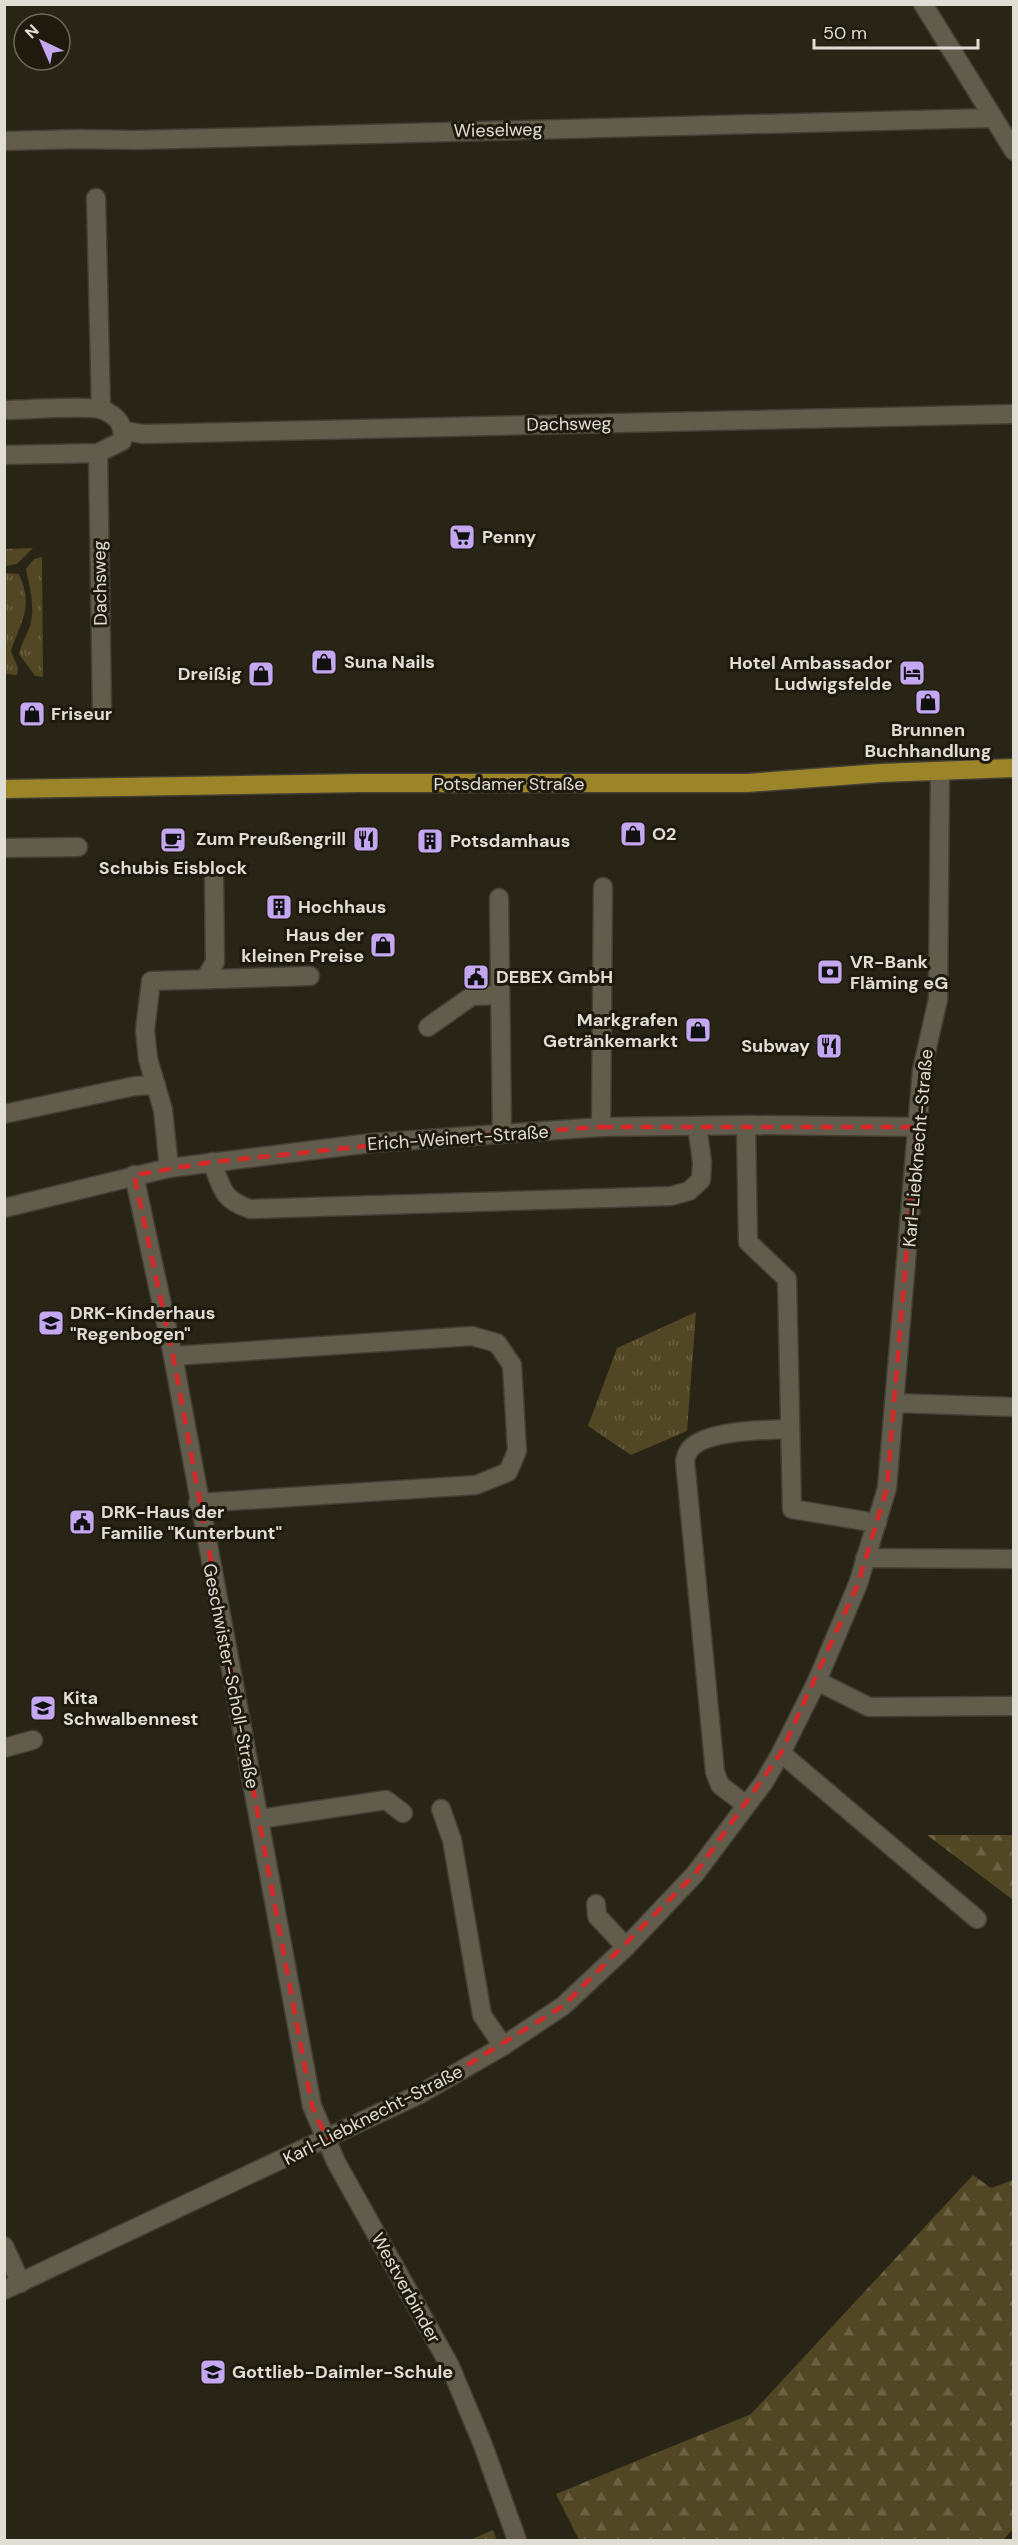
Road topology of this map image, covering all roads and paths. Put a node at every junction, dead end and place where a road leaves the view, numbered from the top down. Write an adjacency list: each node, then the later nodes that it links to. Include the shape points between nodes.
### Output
1 (923, 4): 2 (street)
2 (992, 118): 3 (street, Wieselweg); 4 (street)
3 (4, 141)
4 (1014, 150)
5 (96, 198): 6 (street)
6 (101, 409): 7 (street); 9 (street)
7 (4, 410)
8 (1014, 414): 9 (street, Dachsweg, via 143,434)
9 (124, 431): 10 (street, via 122,441)
10 (98, 453): 11 (street); 12 (street, Dachsweg)
11 (4, 455)
12 (102, 713)
13 (1014, 768): 14 (main road, Potsdamer Straße)
14 (940, 771): 15 (main road, Potsdamer Straße, via 747,783 361,783); 30 (street, Karl-Liebknecht-Straße, via 938,999 922,1070)
15 (4, 789)
16 (4, 848): 17 (street)
17 (78, 848)
18 (214, 876): 22 (street, via 215,962)
19 (603, 887): 29 (street)
20 (498, 898): 23 (street)
21 (310, 976): 22 (street)
22 (205, 979): 25 (street, via 151,981 145,1030)
23 (500, 994): 24 (street, via 472,996); 31 (street)
24 (428, 1027)
25 (156, 1085): 26 (street); 33 (street, via 163,1110)
26 (4, 1114)
27 (746, 1125): 28 (street, Erich-Weinert-Straße); 30 (street, Erich-Weinert-Straße); 39 (street, via 748,1242 787,1279)
28 (697, 1126): 29 (street, Erich-Weinert-Straße); 32 (street, via 700,1180 689,1191 671,1196 250,1209 233,1204)
29 (601, 1127): 31 (street, Erich-Weinert-Straße)
30 (917, 1127): 37 (street, Karl-Liebknecht-Straße)
31 (502, 1134): 32 (street, Erich-Weinert-Straße, via 371,1143)
32 (212, 1162): 33 (street, Erich-Weinert-Straße)
33 (169, 1168): 34 (street, Erich-Weinert-Straße)
34 (134, 1175): 35 (street, Erich-Weinert-Straße); 36 (street, Geschwister-Scholl-Straße)
35 (4, 1208)
36 (173, 1356): 40 (street, Geschwister-Scholl-Straße); 40 (street, via 472,1336 497,1343 512,1365 517,1451 508,1472 476,1485)
37 (894, 1403): 38 (street); 41 (street, Karl-Liebknecht-Straße, via 887,1488)
38 (1014, 1407)
39 (790, 1429): 41 (street, via 792,1509); 49 (street, via 705,1439 689,1450 685,1461 715,1772 720,1785)
40 (198, 1503): 52 (street, Geschwister-Scholl-Straße)
41 (877, 1523): 42 (street, Karl-Liebknecht-Straße)
42 (866, 1558): 43 (street); 44 (street, Karl-Liebknecht-Straße)
43 (1014, 1559)
44 (817, 1681): 45 (street, via 869,1707); 48 (street, Karl-Liebknecht-Straße)
45 (1014, 1706)
46 (33, 1740): 47 (street)
47 (4, 1748)
48 (781, 1753): 49 (street, Karl-Liebknecht-Straße); 54 (street)
49 (746, 1805): 55 (street, Karl-Liebknecht-Straße, via 695,1874)
50 (441, 1809): 56 (street, via 452,1840 482,2015)
51 (403, 1813): 52 (street, via 386,1800)
52 (259, 1819): 57 (street, Geschwister-Scholl-Straße, via 312,2106)
53 (596, 1904): 55 (street, via 597,1916)
54 (977, 1919)
55 (626, 1947): 56 (street, Karl-Liebknecht-Straße, via 563,2006)
56 (503, 2046): 57 (street, Karl-Liebknecht-Straße, via 422,2093)
57 (327, 2139): 59 (street, Karl-Liebknecht-Straße); 60 (street, Westverbinder, via 336,2163 450,2366)
58 (4, 2246): 59 (street)
59 (13, 2286)
60 (517, 2541)

